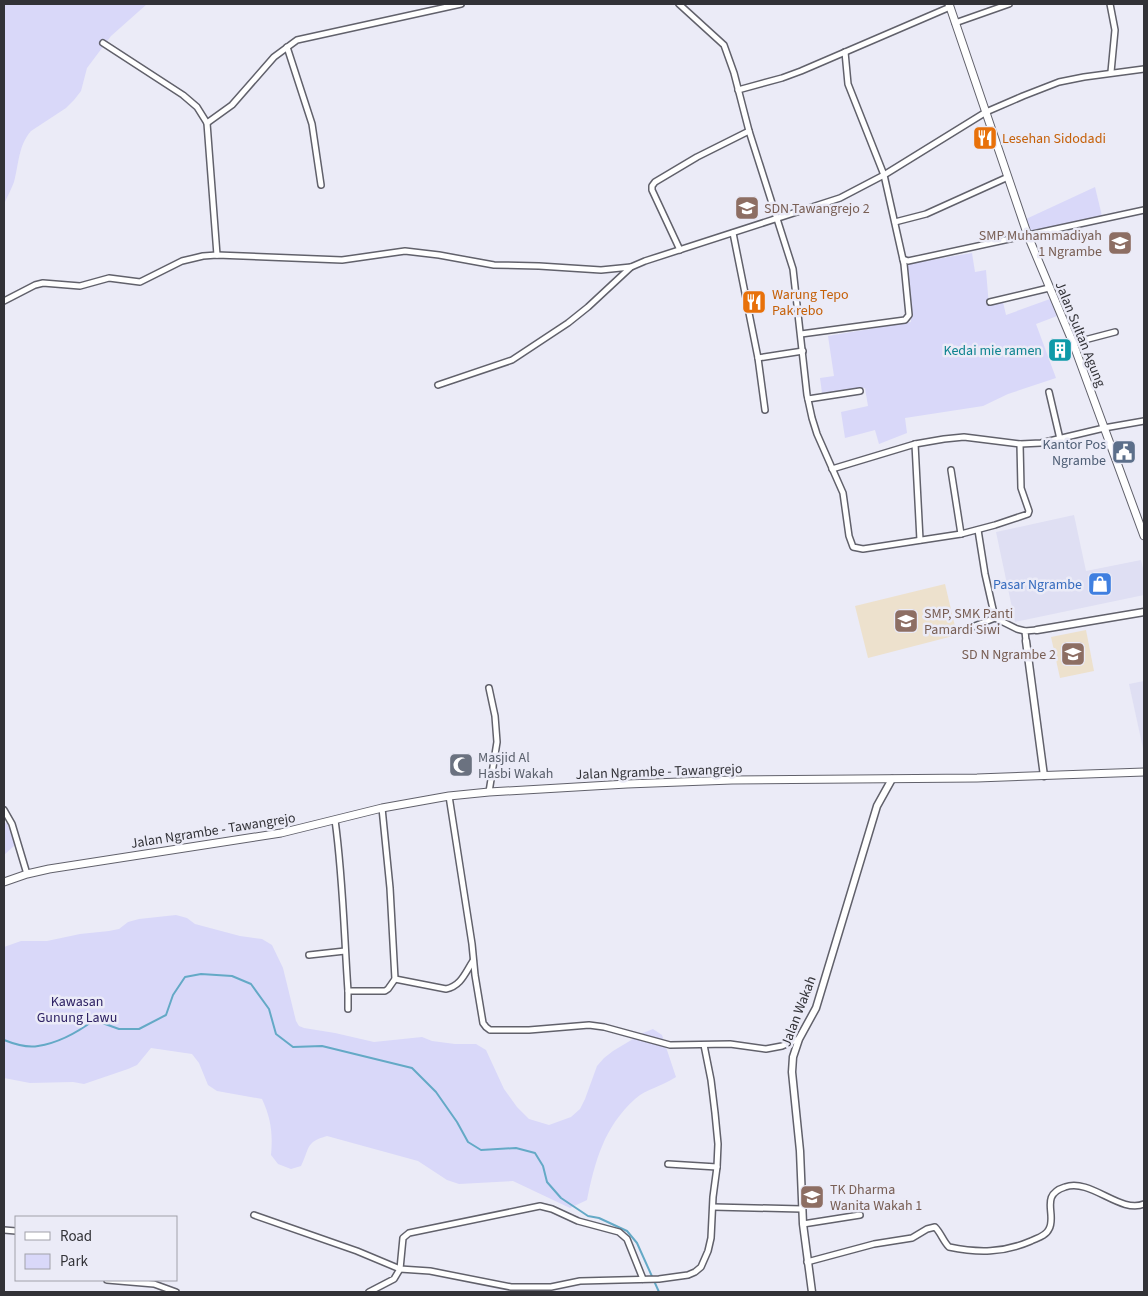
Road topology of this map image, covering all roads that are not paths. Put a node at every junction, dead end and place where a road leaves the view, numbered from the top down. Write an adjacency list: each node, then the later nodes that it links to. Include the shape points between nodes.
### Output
1 (461, 4): 8 (street, via 312,36)
2 (679, 4): 12 (street, via 724,45)
3 (1009, 4): 6 (street)
4 (1110, 4): 11 (street, via 1114,30)
5 (950, 5): 6 (main road, Jalan Sultan Agung); 9 (street)
6 (955, 22): 13 (main road, Jalan Sultan Agung)
7 (103, 43): 14 (street, via 184,95)
8 (287, 47): 14 (street, via 274,57 232,106); 18 (street, via 312,124)
9 (845, 52): 12 (street, via 782,78); 16 (street, via 848,84)
10 (1144, 69): 11 (street)
11 (1111, 72): 13 (street, via 1059,82)
12 (738, 90): 15 (street)
13 (986, 112): 16 (street); 17 (main road, Jalan Sultan Agung)
14 (207, 123): 25 (street)
15 (749, 131): 20 (street); 24 (street, via 697,157 652,186)
16 (884, 175): 20 (street, via 840,198); 21 (street)
17 (1008, 177): 21 (street, via 926,214); 23 (main road, Jalan Sultan Agung)
18 (321, 185)
19 (1144, 210): 23 (street)
20 (776, 219): 22 (street); 32 (street, via 793,269)
21 (895, 222): 26 (street)
22 (733, 233): 24 (street); 35 (street)
23 (1028, 236): 26 (street, via 908,261); 28 (main road, Jalan Sultan Agung)
24 (680, 250): 27 (street)
25 (217, 255): 27 (street, via 342,260 405,251 494,265 601,270); 29 (street, via 182,261 140,282 109,278 80,286 43,283)
26 (903, 259): 32 (street, via 909,315 905,320)
27 (631, 267): 36 (street, via 588,308 512,360)
28 (1049, 288): 30 (street); 33 (main road, Jalan Sultan Agung)
29 (4, 301)
30 (990, 302)
31 (1115, 332): 33 (street)
32 (800, 334): 34 (street)
33 (1073, 343): 42 (main road, Jalan Sultan Agung)
34 (803, 351): 35 (street); 39 (street)
35 (758, 358): 40 (street)
36 (438, 384)
37 (860, 391): 39 (street)
38 (1049, 392): 43 (street)
39 (808, 399): 46 (street, via 816,434)
40 (765, 410)
41 (1144, 421): 42 (street)
42 (1104, 428): 43 (street); 50 (main road, Jalan Sultan Agung)
43 (1060, 439): 45 (street)
44 (916, 444): 45 (street, via 964,437); 46 (street); 51 (street)
45 (1020, 444): 48 (street, via 1021,488 1028,514)
46 (832, 469): 51 (street, via 842,492 853,548)
47 (951, 470): 49 (street)
48 (978, 530): 49 (street); 53 (street)
49 (961, 534): 51 (street)
50 (1144, 536)
51 (920, 540)
52 (1144, 612): 55 (street)
53 (995, 618): 54 (street); 56 (street)
54 (967, 629)
55 (1037, 630): 56 (street)
56 (1025, 631): 57 (street)
57 (1026, 641): 60 (street)
58 (489, 688): 62 (street, via 496,716 497,742)
59 (1144, 772): 60 (main road, Jalan Ngrambe - Tawangrejo)
60 (1044, 776): 61 (main road, Jalan Ngrambe - Tawangrejo)
61 (892, 779): 62 (main road, Jalan Ngrambe - Tawangrejo, via 627,784); 75 (street, Jalan Wakah, via 877,806 816,1008)
62 (488, 792): 63 (main road, Jalan Ngrambe - Tawangrejo)
63 (449, 796): 64 (main road, Jalan Ngrambe - Tawangrejo); 71 (street)
64 (382, 808): 66 (main road, Jalan Ngrambe - Tawangrejo); 72 (street)
65 (4, 810): 67 (street, via 12,824)
66 (335, 820): 67 (main road, Jalan Ngrambe - Tawangrejo, via 226,843 87,862); 69 (street)
67 (27, 874): 68 (main road, Jalan Ngrambe - Tawangrejo)
68 (4, 882)
69 (345, 951): 70 (street); 73 (street)
70 (309, 955)
71 (473, 961): 72 (street, via 460,983 451,988); 76 (street, via 483,1023 490,1030 604,1026 670,1045)
72 (395, 979): 73 (street, via 385,991)
73 (348, 992): 74 (street)
74 (348, 1009)
75 (799, 1039): 76 (street, via 766,1049 730,1044); 81 (street, Jalan Wakah, via 792,1072)
76 (704, 1045): 78 (street, via 715,1113)
77 (668, 1164): 78 (street)
78 (717, 1167): 80 (street)
79 (1144, 1204): 85 (street, via 1138,1207 1128,1205 1079,1186 1069,1186 1052,1195 1048,1232 1012,1248 982,1252 949,1247 935,1227 930,1227 912,1238 874,1244)
80 (713, 1207): 81 (street); 87 (street, via 711,1238 701,1267 688,1275)
81 (802, 1209): 84 (street, Jalan Wakah)
82 (254, 1215): 86 (street)
83 (860, 1216): 84 (street)
84 (803, 1224): 85 (street, Jalan Wakah)
85 (807, 1262): 91 (street, Jalan Wakah)
86 (400, 1269): 87 (street, via 430,1271 511,1287); 87 (street, via 403,1238 409,1233 540,1206 552,1208 578,1221 620,1232 628,1239); 90 (street, via 394,1279)
87 (646, 1279)
88 (119, 1281): 89 (street, via 154,1284)
89 (176, 1292)
90 (369, 1292)
91 (812, 1292)

